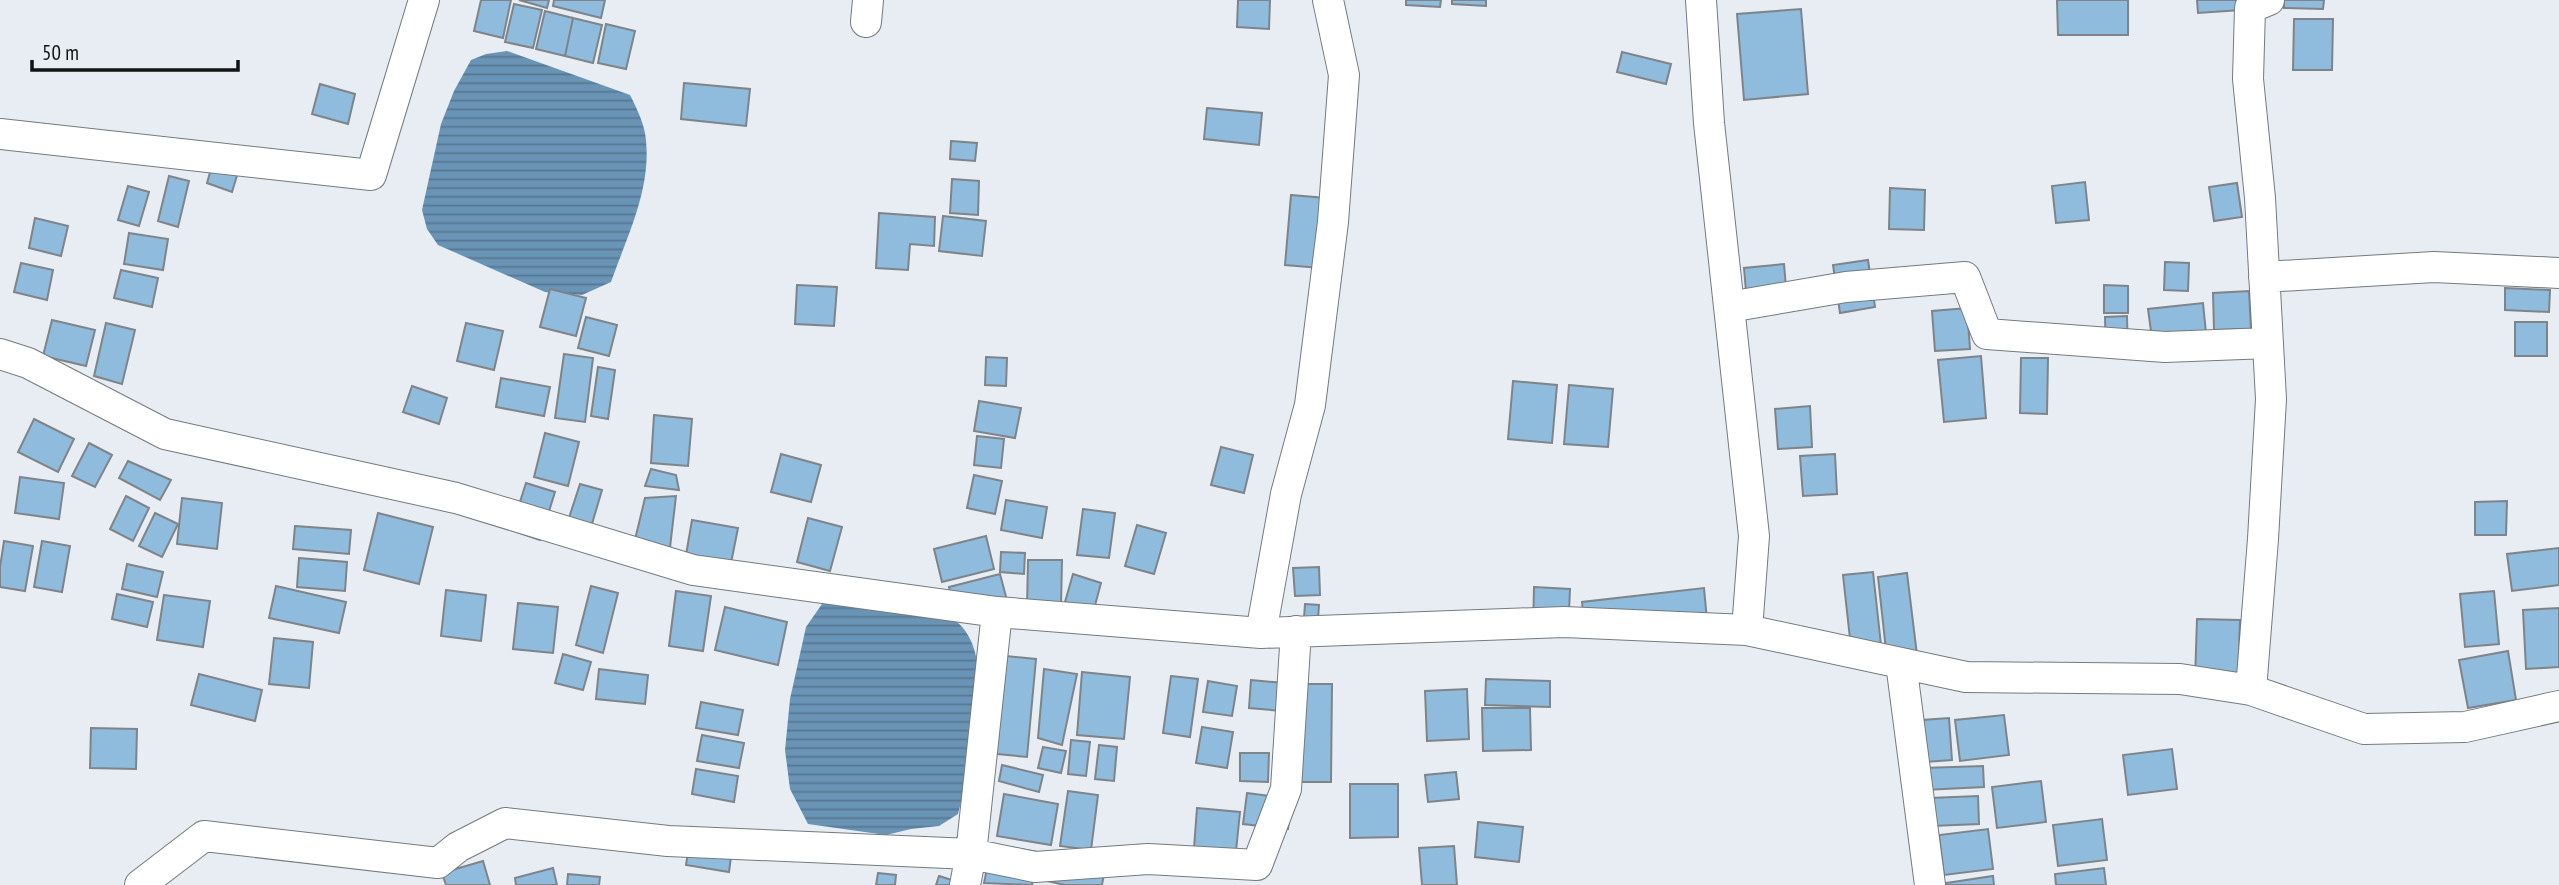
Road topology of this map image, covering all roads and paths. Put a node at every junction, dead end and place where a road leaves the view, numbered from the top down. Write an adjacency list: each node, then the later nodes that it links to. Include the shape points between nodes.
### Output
1 (424, 0): 5 (street, via 371,175)
2 (1328, 0): 14 (street, via 1344,75 1333,222 1310,405 1286,494)
3 (1701, 0): 8 (street)
4 (2269, 0): 7 (street, via 2250,8 2248,79)
5 (0, 134)
6 (2559, 273): 7 (street, via 2434,267)
7 (2264, 277): 9 (street)
8 (1729, 307): 9 (street, via 1846,287 1965,277 1987,334 2165,347); 12 (street, via 1754,536)
9 (2268, 343): 16 (street, via 2271,399)
10 (0, 354): 11 (street, via 28,363 165,434 456,498 693,570)
11 (997, 612): 14 (street); 18 (street)
12 (1747, 630): 13 (street, via 1564,622); 15 (street)
13 (1296, 631): 14 (street); 18 (street, via 1286,789 1257,864 1148,859 1035,867)
14 (1261, 633)
15 (1901, 663): 16 (street, via 1966,677 2180,679); 21 (street)
16 (2250, 690): 17 (street, via 2364,729 2465,727)
17 (2559, 706)
18 (971, 854): 19 (street, via 668,841 505,823 438,863 204,836); 20 (street)
19 (140, 885)
20 (965, 885)
21 (1930, 885)

